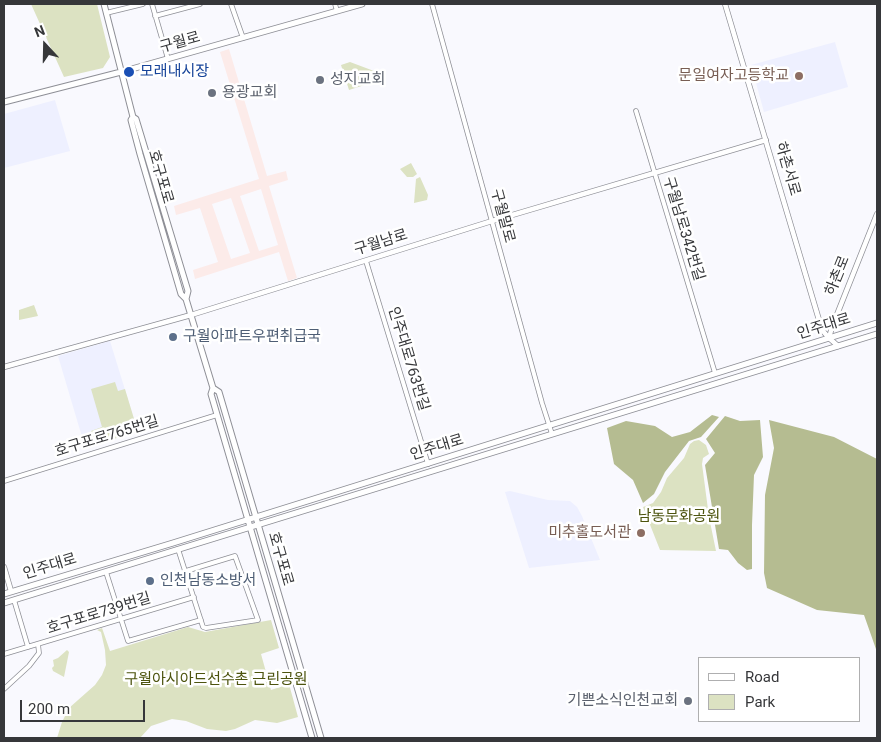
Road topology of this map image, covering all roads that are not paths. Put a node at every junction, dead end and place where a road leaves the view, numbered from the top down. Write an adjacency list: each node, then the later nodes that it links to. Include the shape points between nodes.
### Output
1 (104, 4): 11 (main road, 호구포로)
2 (143, 4): 11 (street)
3 (152, 4): 12 (street)
4 (200, 4): 12 (street)
5 (231, 4): 13 (street)
6 (335, 4): 10 (street)
7 (362, 4): 10 (main road, 구월로)
8 (432, 4): 21 (street, 구월말로)
9 (725, 4): 18 (street, 하촌서로)
10 (337, 11): 13 (main road, 구월로)
11 (106, 13): 15 (main road, 호구포로)
12 (155, 16): 14 (street)
13 (243, 38): 14 (main road, 구월로)
14 (168, 59): 15 (main road, 구월로)
15 (121, 72): 16 (main road, 구월로); 23 (main road, 호구포로, via 188,292 186,298)
16 (4, 102)
17 (636, 111): 19 (street, 구월남로342번길)
18 (766, 140): 19 (street, 구월남로); 26 (street, 하촌서로, via 822,330)
19 (654, 173): 21 (street, 구월남로); 29 (street, 구월남로342번길)
20 (877, 214): 26 (street, 하촌로)
21 (492, 221): 22 (street, 구월남로); 32 (street, 구월말로)
22 (366, 261): 23 (street, 구월남로); 34 (street, 인주대로763번길)
23 (191, 316): 28 (street, 구월남로); 30 (main road, 호구포로)
24 (877, 324): 26 (main road, 인주대로)
25 (877, 334): 27 (main road, 인주대로)
26 (829, 338): 27 (street); 29 (main road, 인주대로)
27 (838, 346): 33 (main road, 인주대로)
28 (4, 367)
29 (715, 373): 32 (main road, 인주대로)
30 (213, 388): 31 (main road, 호구포로, via 211,394); 36 (main road, 호구포로, via 219,392)
31 (217, 415): 35 (street, 호구포로765번길); 37 (main road, 호구포로)
32 (550, 426): 33 (street, 구월말로); 34 (main road, 인주대로)
33 (552, 434): 38 (main road, 인주대로)
34 (428, 464): 36 (main road, 인주대로)
35 (4, 480)
36 (255, 517): 37 (main road, 인주대로); 38 (main road, 호구포로)
37 (248, 519): 39 (main road, 호구포로); 44 (main road, 인주대로)
38 (257, 524): 39 (main road, 인주대로); 56 (main road, 호구포로)
39 (250, 526): 40 (main road, 인주대로); 55 (main road, 호구포로)
40 (178, 550): 42 (street); 43 (main road, 인주대로)
41 (4, 567): 44 (street)
42 (186, 571): 46 (street); 50 (street, via 235,556 258,620 206,628)
43 (106, 572): 47 (main road, 인주대로); 49 (street)
44 (11, 592): 45 (main road, 인주대로)
45 (4, 594)
46 (194, 597): 49 (street, 호구포로739번길); 50 (street)
47 (14, 600): 48 (main road, 인주대로); 52 (street)
48 (4, 603)
49 (120, 619): 50 (street, via 128,641); 51 (street, 호구포로739번길)
50 (201, 620)
51 (38, 644): 52 (street, 호구포로739번길); 54 (street, 호구포로739번길, via 34,660)
52 (28, 647): 53 (street, 호구포로739번길)
53 (4, 654)
54 (5, 688)
55 (312, 738)
56 (321, 738)

